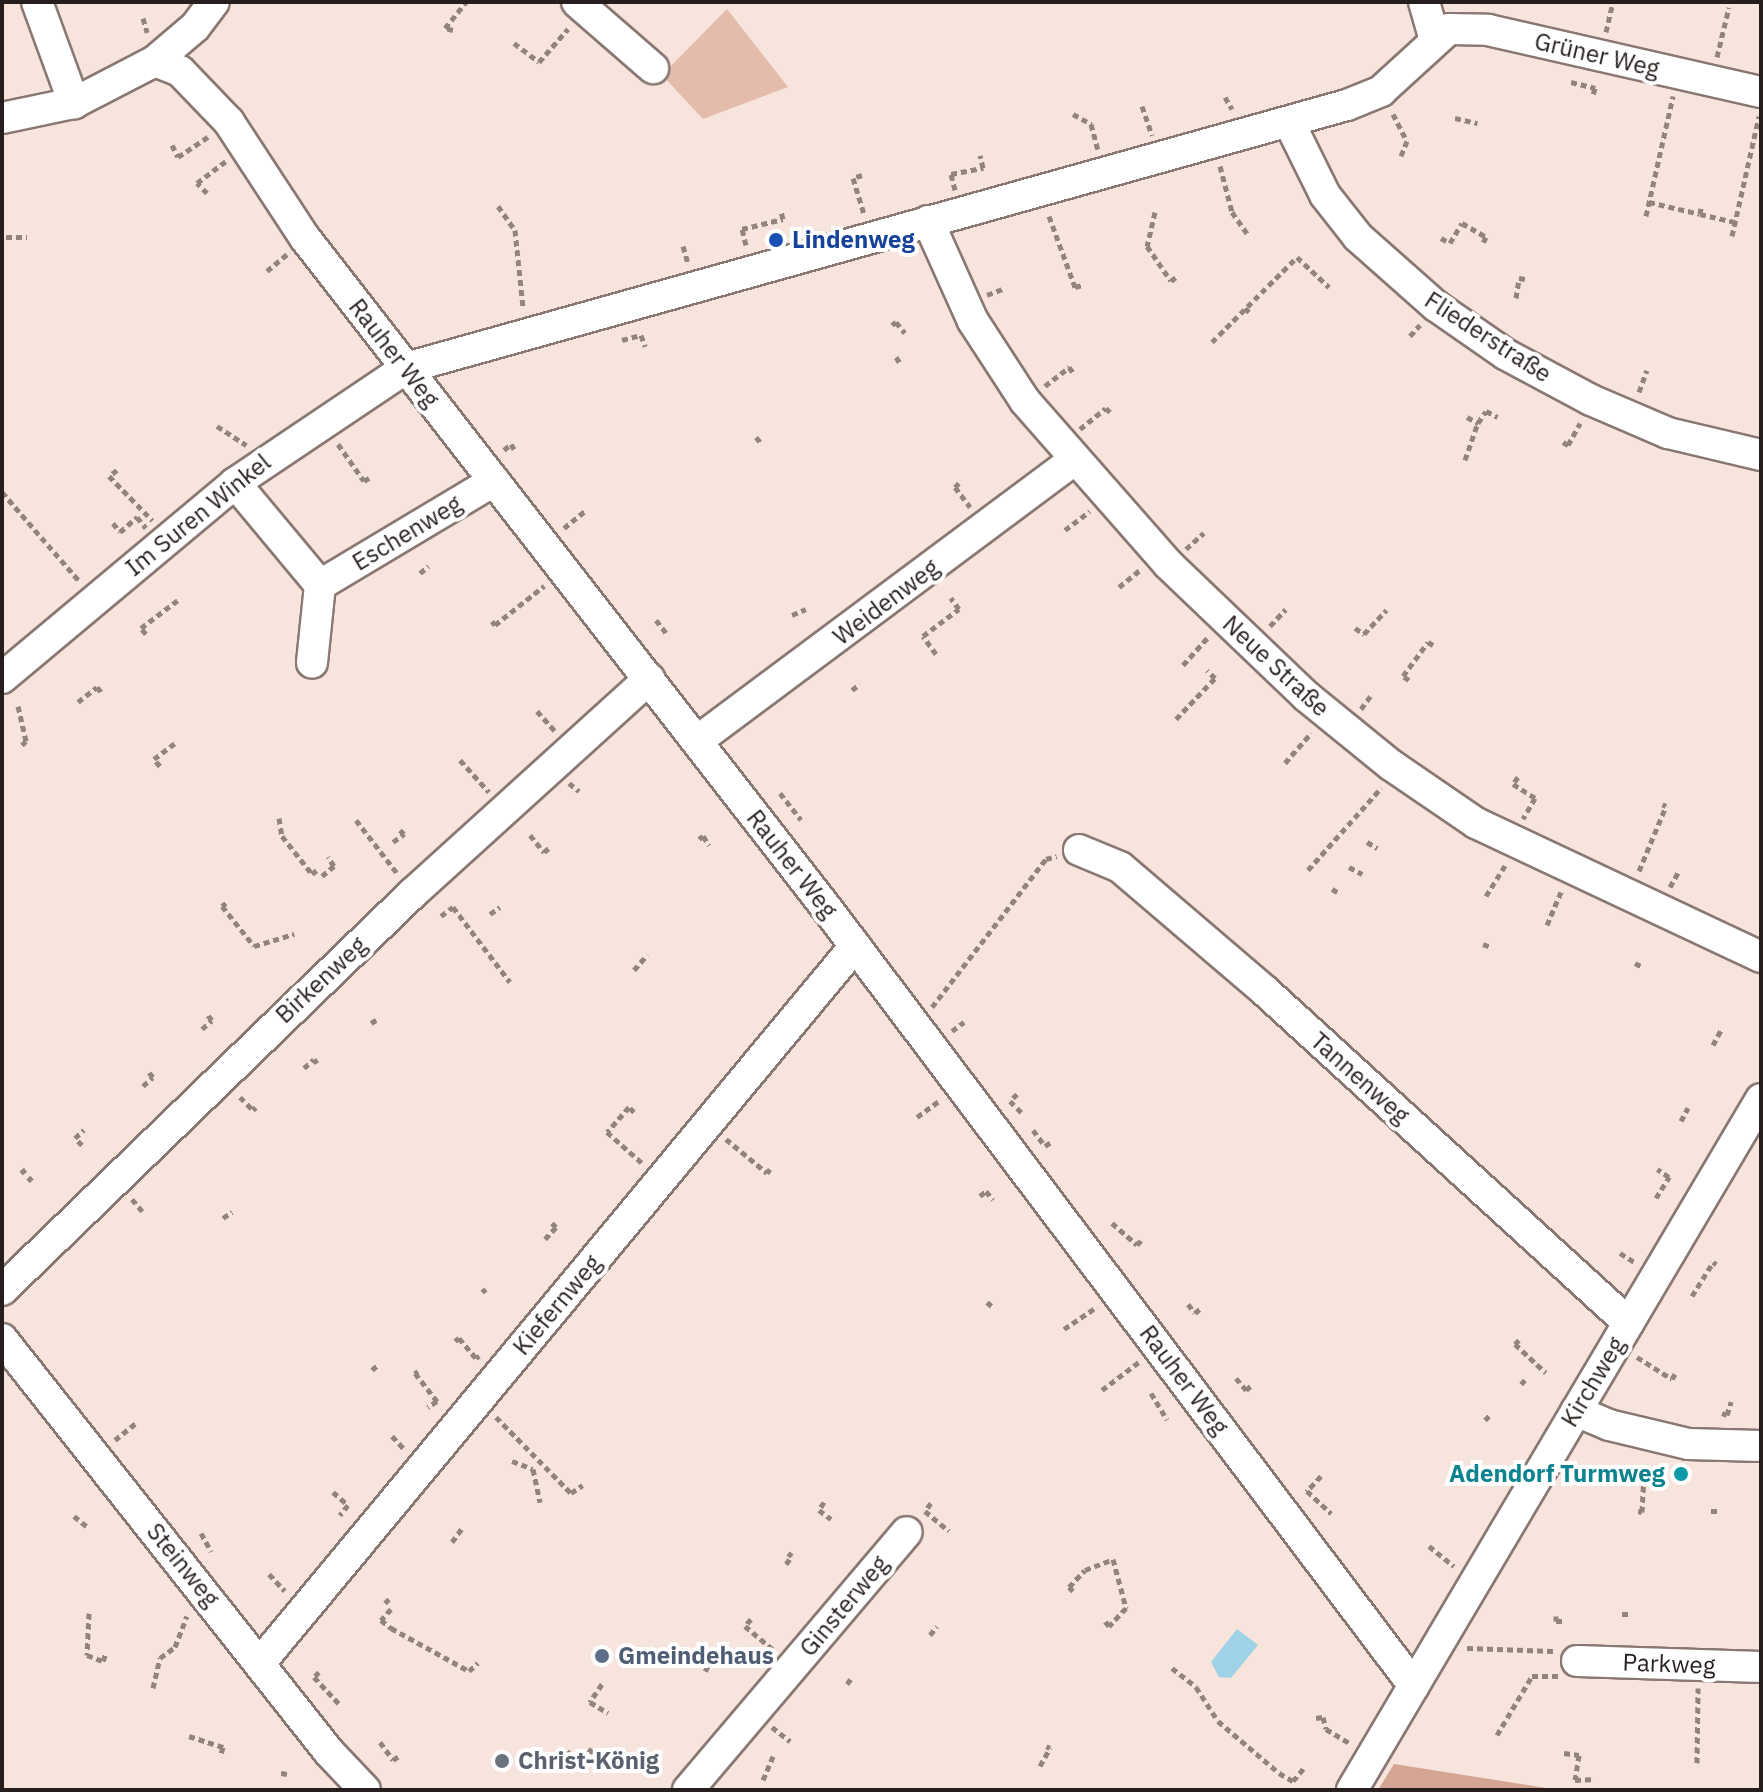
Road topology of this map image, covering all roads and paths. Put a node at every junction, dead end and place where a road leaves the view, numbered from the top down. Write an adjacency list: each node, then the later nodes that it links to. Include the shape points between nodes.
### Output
1 (37, 2): 18 (street)
2 (214, 2): 10 (street, via 195,27)
3 (466, 2): 7 (path, via 445,28)
4 (1424, 2): 8 (street)
5 (581, 6): 9 (path, via 539,62); 11 (street)
6 (1729, 7): 13 (path)
7 (453, 30)
8 (1434, 38): 12 (street, Grüner Weg, via 1449,29 1488,30); 15 (street)
9 (514, 43)
10 (155, 61): 18 (street); 25 (street, Rauher Weg, via 180,71)
11 (653, 68)
12 (1678, 73): 13 (street, Grüner Weg); 34 (path)
13 (1712, 81): 16 (street, Grüner Weg)
14 (1571, 82): 17 (path, via 1595,88)
15 (1381, 91): 23 (street); 29 (path, via 1407,141)
16 (1761, 92)
17 (1593, 95)
18 (74, 103): 21 (street)
19 (1761, 108): 41 (path)
20 (1073, 114): 30 (path, via 1091,124)
21 (2, 118)
22 (1455, 118): 24 (path)
23 (1289, 122): 26 (street); 76 (street, Fliederstraße, via 1325,195 1358,237 1391,270 1470,330 1559,384 1660,430)
24 (1477, 123)
25 (236, 134): 27 (path, via 178,157); 33 (path, via 197,183); 67 (street, Rauher Weg, via 305,238)
26 (1213, 144): 30 (street); 42 (path, via 1232,212)
27 (172, 145)
28 (980, 155): 37 (path, via 983,168 951,174)
29 (1401, 156)
30 (1104, 174): 32 (street)
31 (862, 175): 46 (path, via 853,178)
32 (1040, 191): 37 (street); 52 (path, via 1075,287)
33 (207, 193)
34 (1649, 202): 39 (path); 41 (path)
35 (498, 206): 60 (path, via 515,230)
36 (781, 211): 49 (path, via 783,219 742,229)
37 (961, 212): 40 (street)
38 (1155, 212): 50 (path, via 1147,246 1171,281)
39 (1646, 216)
40 (928, 221): 46 (street); 69 (street, Neue Straße, via 973,321)
41 (1735, 222): 43 (path)
42 (1248, 235)
43 (1732, 236)
44 (6, 237): 45 (path)
45 (27, 237)
46 (870, 237): 49 (street)
47 (1441, 238): 48 (path, via 1450,243 1462,223 1486,237)
48 (1483, 243)
49 (753, 268): 60 (street)
50 (1176, 277)
51 (1525, 279): 56 (path, via 1519,278)
52 (1082, 285)
53 (1329, 287): 54 (path, via 1297,257)
54 (1263, 291): 55 (path); 57 (path)
55 (1268, 296)
56 (1516, 298)
57 (1245, 308): 58 (path); 63 (path)
58 (1251, 314)
59 (892, 325): 61 (path, via 896,322)
60 (526, 332): 67 (street)
61 (905, 333)
62 (622, 340): 64 (path, via 641,335)
63 (1212, 342)
64 (645, 346)
65 (896, 357): 66 (path)
66 (900, 363)
67 (406, 368): 72 (street, Im Suren Winkel); 81 (street, Rauher Weg)
68 (1074, 374): 69 (path, via 1069,367)
69 (1025, 401): 78 (street, Neue Straße)
70 (1467, 417): 73 (path)
71 (1498, 417): 73 (path, via 1486,411)
72 (322, 420): 80 (path, via 364,481); 82 (street, Im Suren Winkel)
73 (1478, 423): 77 (path)
74 (756, 437): 75 (path)
75 (761, 443)
76 (1761, 455)
77 (1465, 460)
78 (1073, 461): 95 (street, Neue Straße); 116 (street, Weidenweg)
79 (117, 470): 84 (path, via 109,476)
80 (369, 478)
81 (494, 481): 86 (street, Rauher Weg); 88 (street, Eschenweg)
82 (235, 483): 84 (street, Im Suren Winkel); 88 (street)
83 (2, 492): 90 (path)
84 (169, 538): 90 (street, Im Suren Winkel)
85 (429, 566): 87 (path)
86 (564, 570): 97 (path, via 495,625); 107 (street, Rauher Weg)
87 (420, 573)
88 (320, 585): 103 (street)
89 (951, 598): 102 (path, via 959,609 923,636)
90 (96, 600): 106 (street, Im Suren Winkel)
91 (178, 600): 99 (path, via 141,628)
92 (806, 609): 94 (path)
93 (1386, 610): 98 (path, via 1364,634)
94 (792, 615)
95 (1225, 619): 104 (path); 114 (street, Neue Straße)
96 (656, 620): 100 (path)
97 (492, 621)
98 (1355, 628)
99 (146, 634)
100 (667, 634)
101 (1433, 645): 108 (path, via 1428,642 1403,676)
102 (936, 654)
103 (312, 663)
104 (1183, 665)
105 (1207, 670): 115 (path, via 1215,678)
106 (2, 678)
107 (649, 679): 116 (street, Rauher Weg); 126 (street, Birkenweg)
108 (1409, 680)
109 (860, 684): 110 (path)
110 (852, 690)
111 (102, 693): 112 (path, via 97,687)
112 (78, 702)
113 (18, 706): 118 (path, via 26,741)
114 (1328, 714): 120 (path); 122 (street, Neue Straße)
115 (1176, 719)
116 (697, 741): 158 (street, Rauher Weg)
117 (175, 743): 121 (path, via 154,759)
118 (21, 746)
119 (460, 760): 126 (path)
120 (1285, 763)
121 (160, 766)
122 (1397, 768): 131 (street, Neue Straße); 144 (path)
123 (1518, 777): 131 (path, via 1513,784 1535,798)
124 (780, 793): 129 (path)
125 (1662, 804): 142 (path, via 1666,806 1640,872)
126 (505, 809): 148 (street, Birkenweg)
127 (279, 818): 140 (path, via 282,836 312,874 334,866)
128 (356, 820): 148 (path)
129 (801, 820)
130 (399, 829): 134 (path, via 404,834)
131 (1520, 832): 145 (street, Neue Straße); 150 (path)
132 (530, 835): 137 (path, via 544,852)
133 (699, 839): 136 (path, via 703,836)
134 (393, 842)
135 (1367, 842): 138 (path)
136 (709, 845)
137 (549, 848)
138 (1377, 848)
139 (1079, 850): 209 (street, Tannenweg, via 1120,867 1265,991)
140 (328, 857)
141 (1046, 859): 167 (path)
142 (1627, 866)
143 (1349, 867): 146 (path)
144 (1308, 870)
145 (1570, 870): 155 (path); 161 (street, Neue Straße)
146 (1362, 874)
147 (1332, 889): 149 (path)
148 (413, 893): 201 (street, Birkenweg)
149 (1341, 894)
150 (1486, 896)
151 (226, 903): 156 (path, via 222,906 254,946)
152 (500, 907): 153 (path)
153 (490, 914)
154 (441, 916): 163 (path, via 453,907)
155 (1547, 925)
156 (294, 934)
157 (1483, 944): 159 (path)
158 (855, 946): 167 (street, Rauher Weg); 181 (street, Kiefernweg)
159 (1491, 947)
160 (647, 955): 162 (path)
161 (1761, 957)
162 (634, 970)
163 (510, 982)
164 (207, 1014): 169 (path, via 212,1020)
165 (378, 1019): 166 (path)
166 (371, 1023)
167 (914, 1024): 202 (street, Rauher Weg)
168 (1722, 1028): 170 (path)
169 (202, 1029)
170 (1713, 1045)
171 (317, 1063): 172 (path, via 314,1059)
172 (304, 1068)
173 (148, 1071): 174 (path, via 153,1077)
174 (143, 1086)
175 (1017, 1094): 179 (path, via 1010,1101)
176 (1761, 1099): 209 (street, Kirchweg)
177 (1688, 1108): 180 (path)
178 (634, 1112): 189 (path, via 629,1107 607,1132)
179 (1021, 1112)
180 (1681, 1121)
181 (708, 1123): 186 (path, via 767,1173); 189 (street, Kiefernweg)
182 (84, 1130): 185 (path, via 75,1138)
183 (1033, 1130): 184 (path, via 1045,1146)
184 (1051, 1142)
185 (82, 1145)
186 (770, 1169)
187 (1657, 1169): 192 (path, via 1669,1177)
188 (34, 1175): 190 (path)
189 (661, 1180): 224 (street, Kiefernweg)
190 (28, 1181)
191 (980, 1196): 193 (path, via 986,1191)
192 (1656, 1198)
193 (993, 1200)
194 (232, 1212): 195 (path)
195 (223, 1218)
196 (552, 1223): 198 (path, via 556,1227)
197 (1112, 1223): 199 (path, via 1137,1245)
198 (545, 1239)
199 (1142, 1239)
200 (1716, 1264): 203 (path)
201 (2, 1290)
202 (1117, 1291): 208 (path); 213 (street, Rauher Weg)
203 (1692, 1296)
204 (987, 1302): 206 (path)
205 (1188, 1304): 207 (path, via 1195,1313)
206 (994, 1308)
207 (1201, 1308)
208 (1064, 1329)
209 (1622, 1334): 219 (path, via 1672,1379); 227 (street, Kirchweg)
210 (2, 1339): 271 (street, Steinweg)
211 (1519, 1340): 218 (path, via 1515,1344)
212 (455, 1341): 214 (path, via 459,1338 476,1358)
213 (1159, 1347): 222 (path); 282 (street, Rauher Weg)
214 (484, 1352)
215 (379, 1364): 216 (path)
216 (372, 1370)
217 (418, 1371): 226 (path, via 437,1401)
218 (1546, 1373)
219 (1675, 1374)
220 (1236, 1378): 221 (path, via 1246,1390)
221 (1252, 1385)
222 (1102, 1390)
223 (1151, 1393): 229 (path)
224 (478, 1400): 234 (path, via 571,1493); 271 (street, Kiefernweg)
225 (1731, 1402): 228 (path, via 1727,1415)
226 (428, 1407)
227 (1576, 1411): 230 (street, via 1609,1425 1688,1444); 256 (street, Kirchweg)
228 (1722, 1413)
229 (1167, 1420)
230 (1761, 1446)
231 (512, 1461): 236 (path, via 533,1469)
232 (1321, 1476): 242 (path, via 1307,1491)
233 (1655, 1479): 239 (path, via 1644,1479 1642,1512)
234 (583, 1485)
235 (333, 1492): 243 (path, via 348,1505)
236 (540, 1502)
237 (824, 1502): 245 (path, via 819,1510)
238 (931, 1503): 248 (path, via 925,1511)
239 (1638, 1511)
240 (1711, 1511): 241 (path)
241 (1720, 1511)
242 (1331, 1513)
243 (340, 1515)
244 (74, 1516): 246 (path)
245 (831, 1519)
246 (89, 1528)
247 (462, 1528): 251 (path)
248 (949, 1531)
249 (907, 1532): 274 (street, Ginsterweg)
250 (201, 1533): 253 (path)
251 (452, 1542)
252 (1429, 1546): 256 (path)
253 (211, 1551)
254 (788, 1553): 255 (path, via 792,1556)
255 (786, 1564)
256 (1477, 1579): 267 (street, Kirchweg)
257 (1073, 1591): 263 (path, via 1069,1587 1085,1570 1113,1559 1126,1608 1109,1626)
258 (180, 1607): 283 (path, via 189,1610 175,1647 160,1658)
259 (391, 1609): 272 (path, via 381,1620 391,1628 469,1671)
260 (89, 1613): 268 (path, via 87,1655 103,1661)
261 (1556, 1616): 264 (path, via 1556,1621)
262 (751, 1619): 274 (path, via 745,1626)
263 (1105, 1621)
264 (1566, 1621)
265 (937, 1626): 266 (path)
266 (930, 1635)
267 (1436, 1647): 269 (path, via 1558,1651); 282 (street, Kirchweg)
268 (106, 1653)
269 (1577, 1661): 273 (street, Parkweg); 287 (path, via 1558,1677 1532,1676)
270 (703, 1662): 278 (path, via 708,1666)
271 (260, 1663): 305 (street, Steinweg)
272 (478, 1663)
273 (1699, 1665): 275 (street, Parkweg); 299 (path)
274 (793, 1666): 306 (street, Ginsterweg)
275 (1761, 1667)
276 (1172, 1668): 302 (path, via 1196,1687 1218,1721 1279,1773 1293,1781)
277 (319, 1672): 284 (path, via 314,1677)
278 (705, 1672)
279 (852, 1677): 281 (path)
280 (602, 1684): 285 (path, via 590,1702)
281 (847, 1684)
282 (1414, 1686): 296 (street, Kirchweg)
283 (153, 1688)
284 (340, 1705)
285 (608, 1713)
286 (1316, 1718): 296 (path, via 1323,1717 1326,1729)
287 (1497, 1735)
288 (189, 1736): 297 (path, via 223,1747)
289 (380, 1742): 294 (path, via 393,1760)
290 (1046, 1746): 301 (path, via 1050,1748)
291 (588, 1749): 298 (path, via 617,1766)
292 (567, 1751): 300 (path)
293 (1564, 1753): 303 (path, via 1579,1755 1575,1780)
294 (399, 1756)
295 (773, 1756): 304 (path)
296 (1372, 1756): 307 (street, Kirchweg)
297 (220, 1757)
298 (624, 1757)
299 (1697, 1763)
300 (583, 1766)
301 (1040, 1766)
302 (1304, 1768)
303 (1595, 1779)
304 (763, 1780)
305 (365, 1790)
306 (688, 1790)
307 (1352, 1790)

